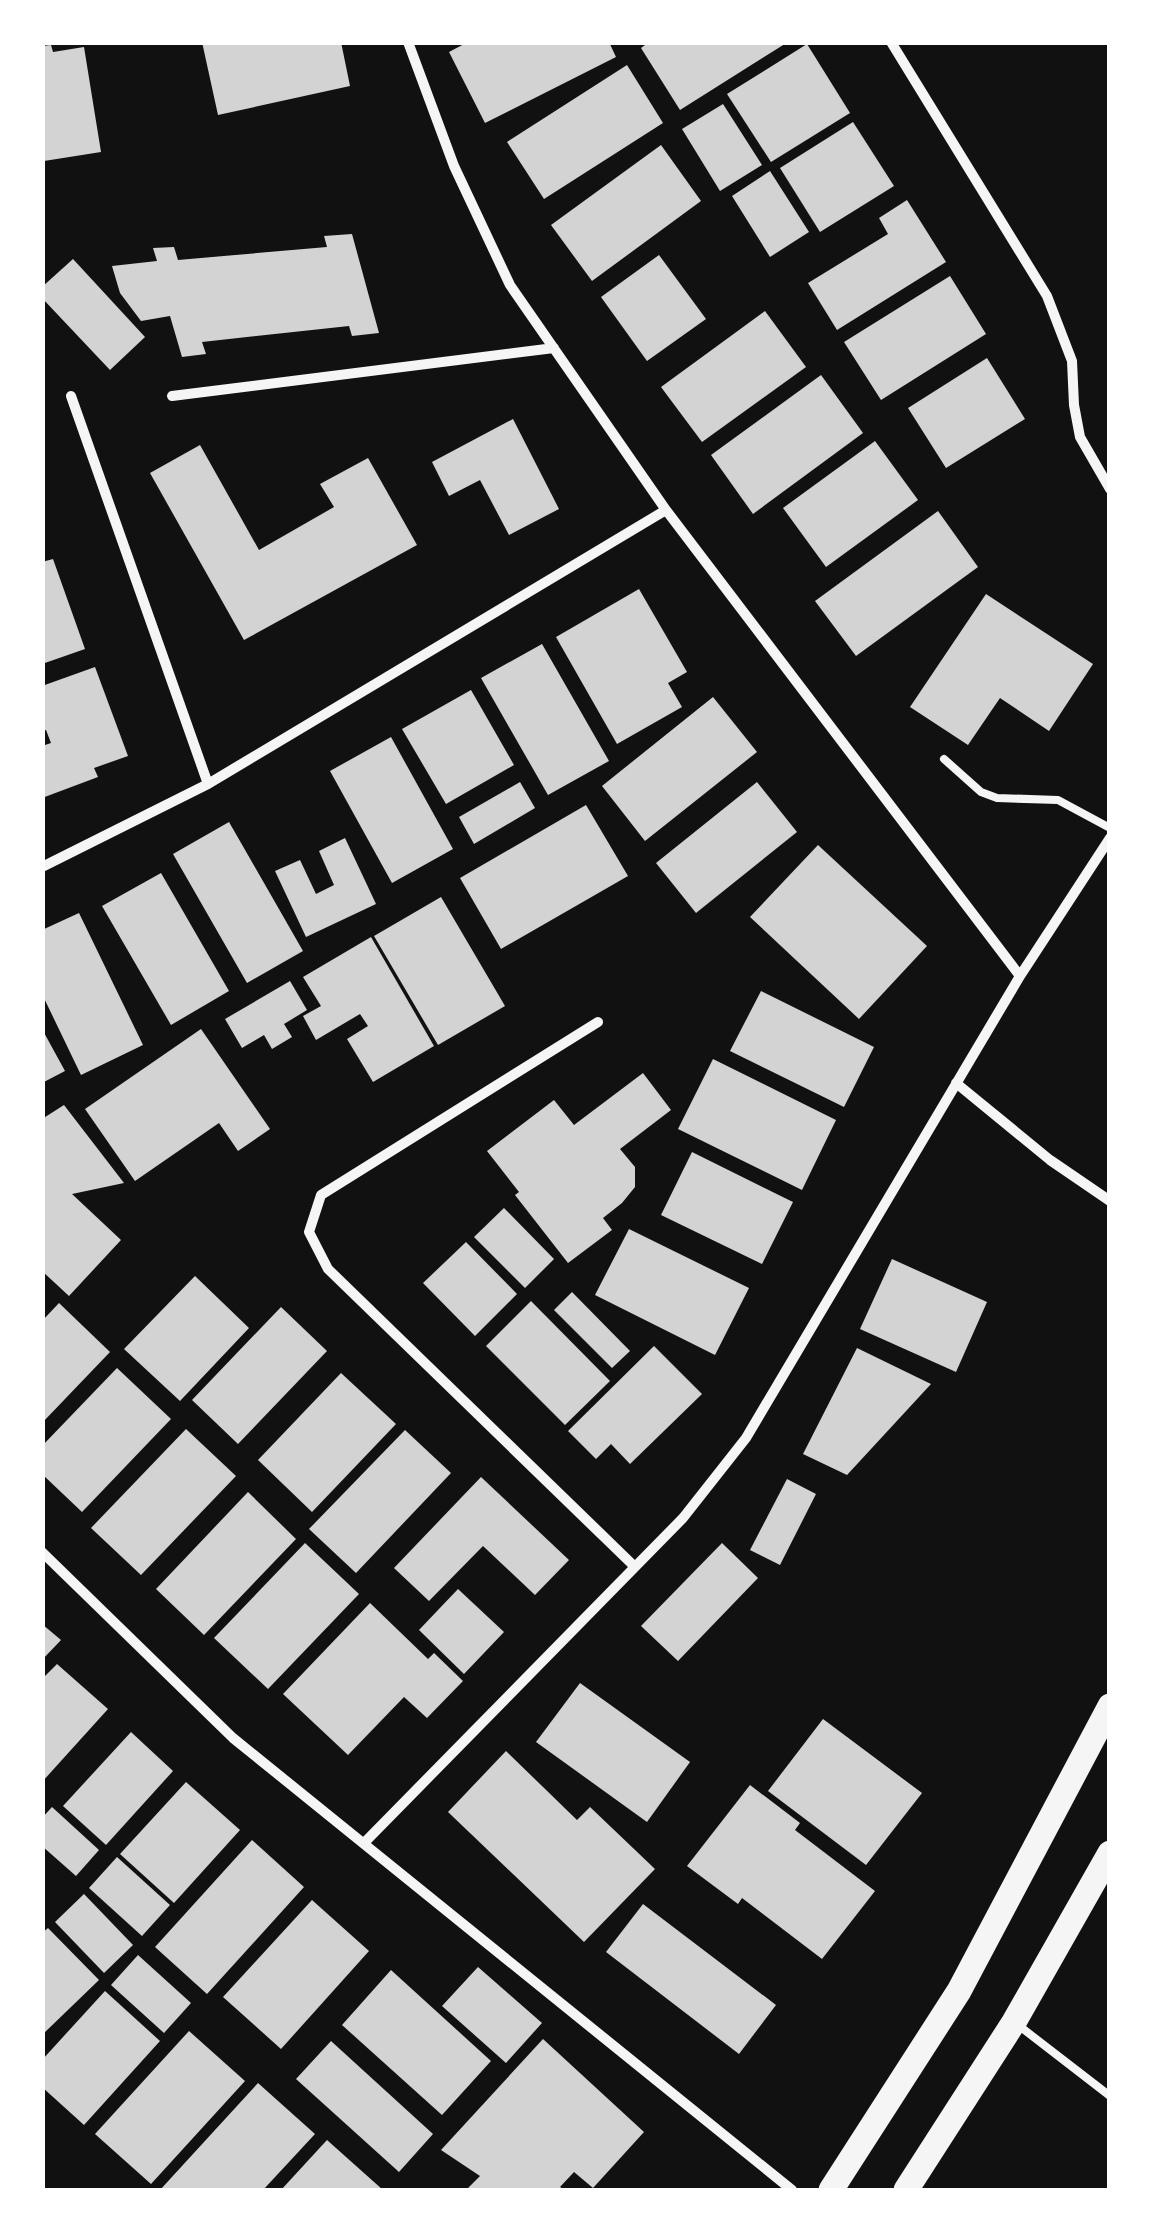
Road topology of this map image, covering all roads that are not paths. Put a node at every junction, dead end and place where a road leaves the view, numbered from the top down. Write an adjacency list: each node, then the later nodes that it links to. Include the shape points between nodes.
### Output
1 (408, 42): 3 (street, via 483,233)
2 (891, 42): 6 (street, via 1047,296 1072,361 1080,437)
3 (554, 348): 5 (street); 7 (street)
4 (71, 396): 9 (street)
5 (172, 396)
6 (1110, 490)
7 (666, 510): 9 (street); 13 (street)
8 (944, 759): 10 (lane, via 981,792 1058,800)
9 (208, 784): 12 (street)
10 (1110, 828)
11 (1110, 838): 13 (street)
12 (42, 867)
13 (1020, 976): 15 (street)
14 (598, 1022): 18 (street, via 321,1195 309,1232 328,1269)
15 (956, 1083): 16 (street); 18 (street, via 746,1438 683,1518)
16 (1110, 1201)
17 (42, 1552): 20 (street, via 233,1738)
18 (634, 1566): 20 (street)
19 (1110, 1706): 25 (main road, via 959,1990)
20 (365, 1842): 24 (street)
21 (1110, 1853): 22 (main road)
22 (1014, 2022): 23 (lane); 26 (main road)
23 (1110, 2096)
24 (787, 2189)
25 (831, 2190)
26 (906, 2190)

